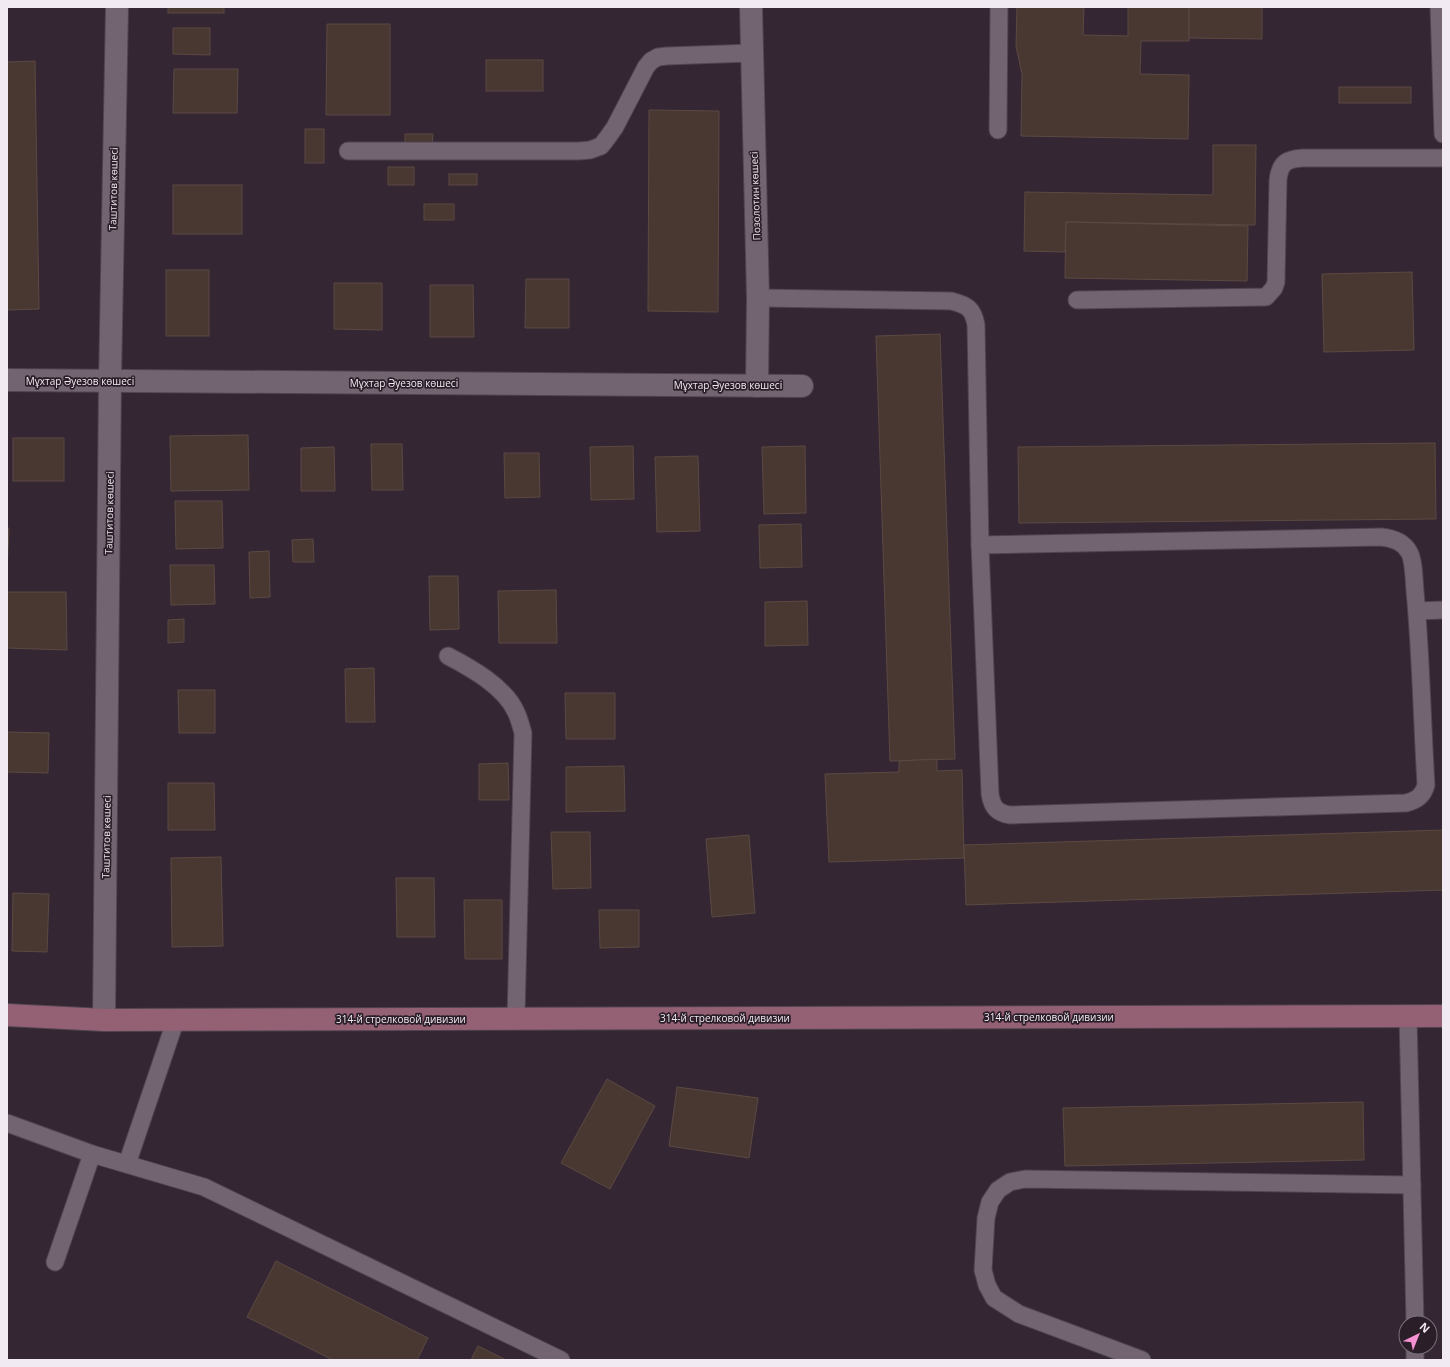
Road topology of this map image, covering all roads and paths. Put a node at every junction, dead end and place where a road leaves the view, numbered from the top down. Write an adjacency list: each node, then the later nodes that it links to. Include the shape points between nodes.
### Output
1 (116, 7): 13 (street, Таштитов көшесі)
2 (751, 7): 5 (street, Позолотин көшесі)
3 (999, 7): 6 (lane)
4 (1439, 7): 7 (lane)
5 (751, 53): 8 (lane, via 667,56 651,61 642,73 612,132 600,146 590,150); 10 (street, Позолотин көшесі)
6 (998, 130)
7 (1443, 134)
8 (348, 151)
9 (1443, 158): 11 (lane, via 1303,158 1284,163 1279,170 1278,180 1276,282 1266,297)
10 (758, 298): 14 (street, Позолотин көшесі); 16 (lane, via 951,301 969,308 976,325)
11 (1077, 300)
12 (7, 380): 13 (street, Мұхтар Әуезов көшесі)
13 (110, 381): 14 (street, Мұхтар Әуезов көшесі); 25 (street, Таштитов көшесі)
14 (757, 386): 15 (street, Мұхтар Әуезов көшесі)
15 (802, 386)
16 (980, 545): 18 (lane, via 1392,538 1403,544 1410,553); 18 (lane, via 990,794 995,809 1002,813 1413,801 1420,797 1426,785)
17 (1443, 610): 18 (lane)
18 (1417, 611)
19 (448, 656): 23 (lane, via 476,671 502,692 516,711 523,732)
20 (7, 1015): 25 (street, 314-й стрелковой дивизии)
21 (1408, 1016): 22 (street, 314-й стрелковой дивизии); 23 (street, 314-й стрелковой дивизии); 29 (lane)
22 (1443, 1016)
23 (516, 1018): 24 (street, 314-й стрелковой дивизии)
24 (176, 1019): 25 (street, 314-й стрелковой дивизии); 28 (lane)
25 (104, 1020)
26 (7, 1123): 27 (lane)
27 (92, 1154): 28 (lane); 30 (lane)
28 (127, 1164): 32 (lane, via 204,1187)
29 (1412, 1185): 31 (lane); 33 (lane, via 1025,1179 1010,1182 998,1190 990,1202 986,1218 983,1270 994,1298 1018,1314)
30 (55, 1262)
31 (1415, 1315)
32 (561, 1360)
33 (1142, 1360)

